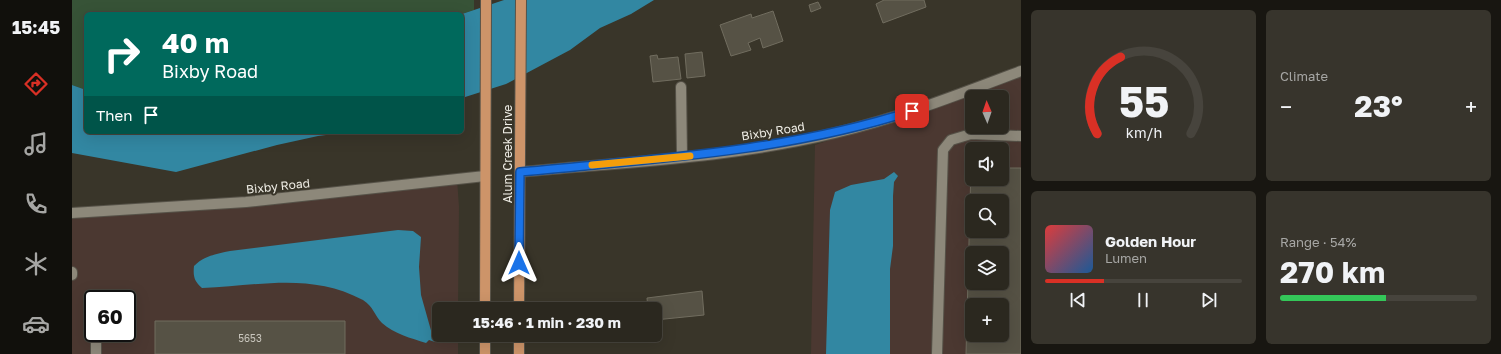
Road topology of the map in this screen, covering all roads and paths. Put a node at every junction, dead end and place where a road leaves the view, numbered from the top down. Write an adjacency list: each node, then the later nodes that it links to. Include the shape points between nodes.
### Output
1 (486, 0): 8 (main road, Alum Creek Drive)
2 (521, 0): 7 (main road, Alum Creek Drive)
3 (1021, 71): 6 (street, Bixby Road, via 912,111 856,128 774,145)
4 (681, 87): 6 (street)
5 (1021, 136): 20 (street, via 971,134 951,140 943,150)
6 (682, 156): 7 (street, Bixby Road)
7 (520, 172): 13 (main road, Alum Creek Drive)
8 (485, 176): 9 (street, Bixby Road, via 246,202); 12 (main road, Alum Creek Drive)
9 (72, 213)
10 (72, 272): 11 (street)
11 (72, 275)
12 (485, 302)
13 (519, 302)
14 (96, 342): 17 (street)
15 (485, 342): 18 (main road)
16 (519, 342): 19 (main road)
17 (96, 354)
18 (485, 354)
19 (519, 354)
20 (937, 354)

